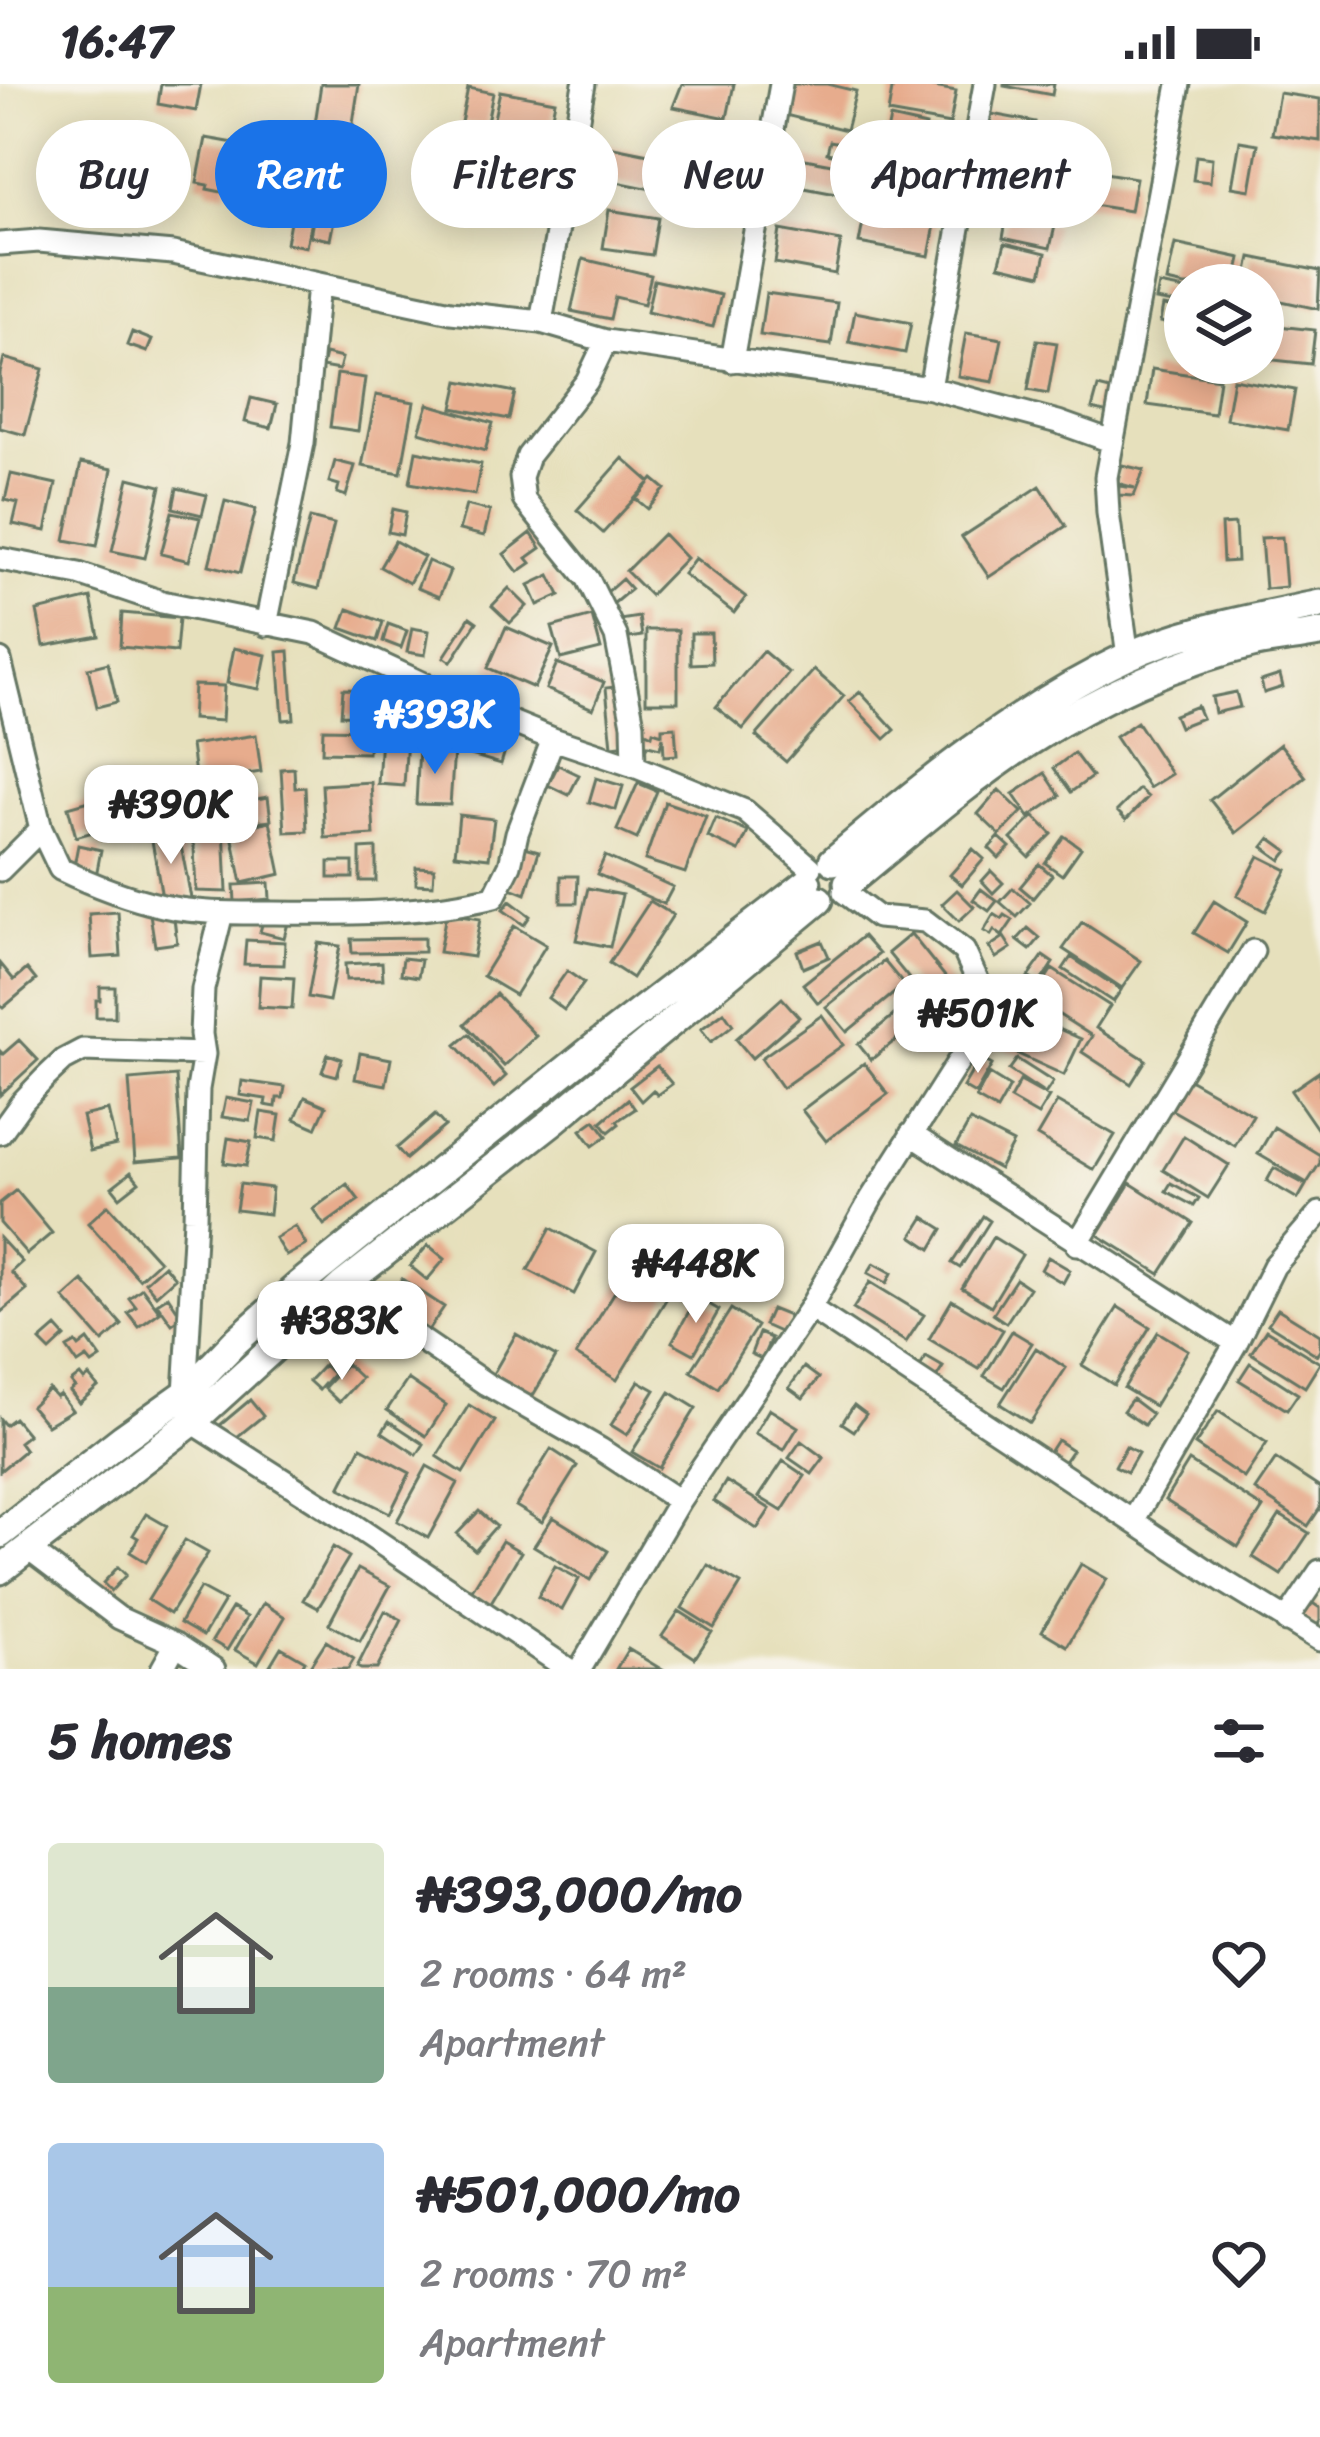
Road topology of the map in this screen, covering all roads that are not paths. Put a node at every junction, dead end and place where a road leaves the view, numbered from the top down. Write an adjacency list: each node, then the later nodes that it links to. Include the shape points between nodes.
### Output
1 (582, 84): 7 (street)
2 (781, 84): 9 (street)
3 (985, 84): 10 (street)
4 (1179, 84): 11 (street)
5 (0, 244): 6 (street, via 173,253)
6 (318, 285): 7 (street); 14 (street, via 303,443)
7 (541, 322): 8 (street)
8 (606, 341): 9 (street); 19 (street, via 521,477 524,500 588,579 616,636)
9 (732, 361): 10 (street)
10 (930, 388): 11 (street)
11 (1111, 441): 16 (street, via 1108,513)
12 (0, 559): 14 (street)
13 (1320, 604): 16 (main road)
14 (266, 625): 18 (street, via 314,633)
15 (1320, 633): 22 (main road, via 1217,654 1115,694 1025,744)
16 (1128, 656): 22 (main road, via 991,736 911,794)
17 (0, 660): 20 (street)
18 (554, 739): 19 (street); 23 (street, via 494,897 353,914)
19 (634, 766): 22 (street, via 745,811)
20 (41, 829): 21 (street); 23 (street, via 60,869 89,883 170,908)
21 (0, 870)
22 (827, 881): 27 (street, via 877,917 925,921 964,951 980,986 979,1016 963,1054); 30 (main road, via 554,1120); 33 (main road, via 370,1226)
23 (222, 913): 25 (street, via 203,989)
24 (1252, 951): 29 (street)
25 (204, 1054): 26 (street, via 83,1050 45,1078); 33 (street)
26 (0, 1133)
27 (911, 1134): 29 (street); 31 (street)
28 (1320, 1213): 32 (street, via 1274,1266)
29 (1077, 1244): 32 (street)
30 (342, 1286): 34 (main road); 35 (street)
31 (811, 1308): 35 (street); 36 (street)
32 (1236, 1343): 36 (street)
33 (184, 1394): 37 (main road)
34 (192, 1422): 38 (main road); 46 (street)
35 (680, 1501): 47 (street)
36 (1133, 1521): 41 (street)
37 (0, 1534)
38 (28, 1550): 39 (main road); 43 (street, via 119,1618)
39 (0, 1570)
40 (1320, 1571): 41 (street)
41 (1286, 1621): 42 (street)
42 (1320, 1640)
43 (176, 1645): 44 (street); 45 (street)
44 (163, 1669)
45 (214, 1669)
46 (568, 1669)
47 (580, 1669)

